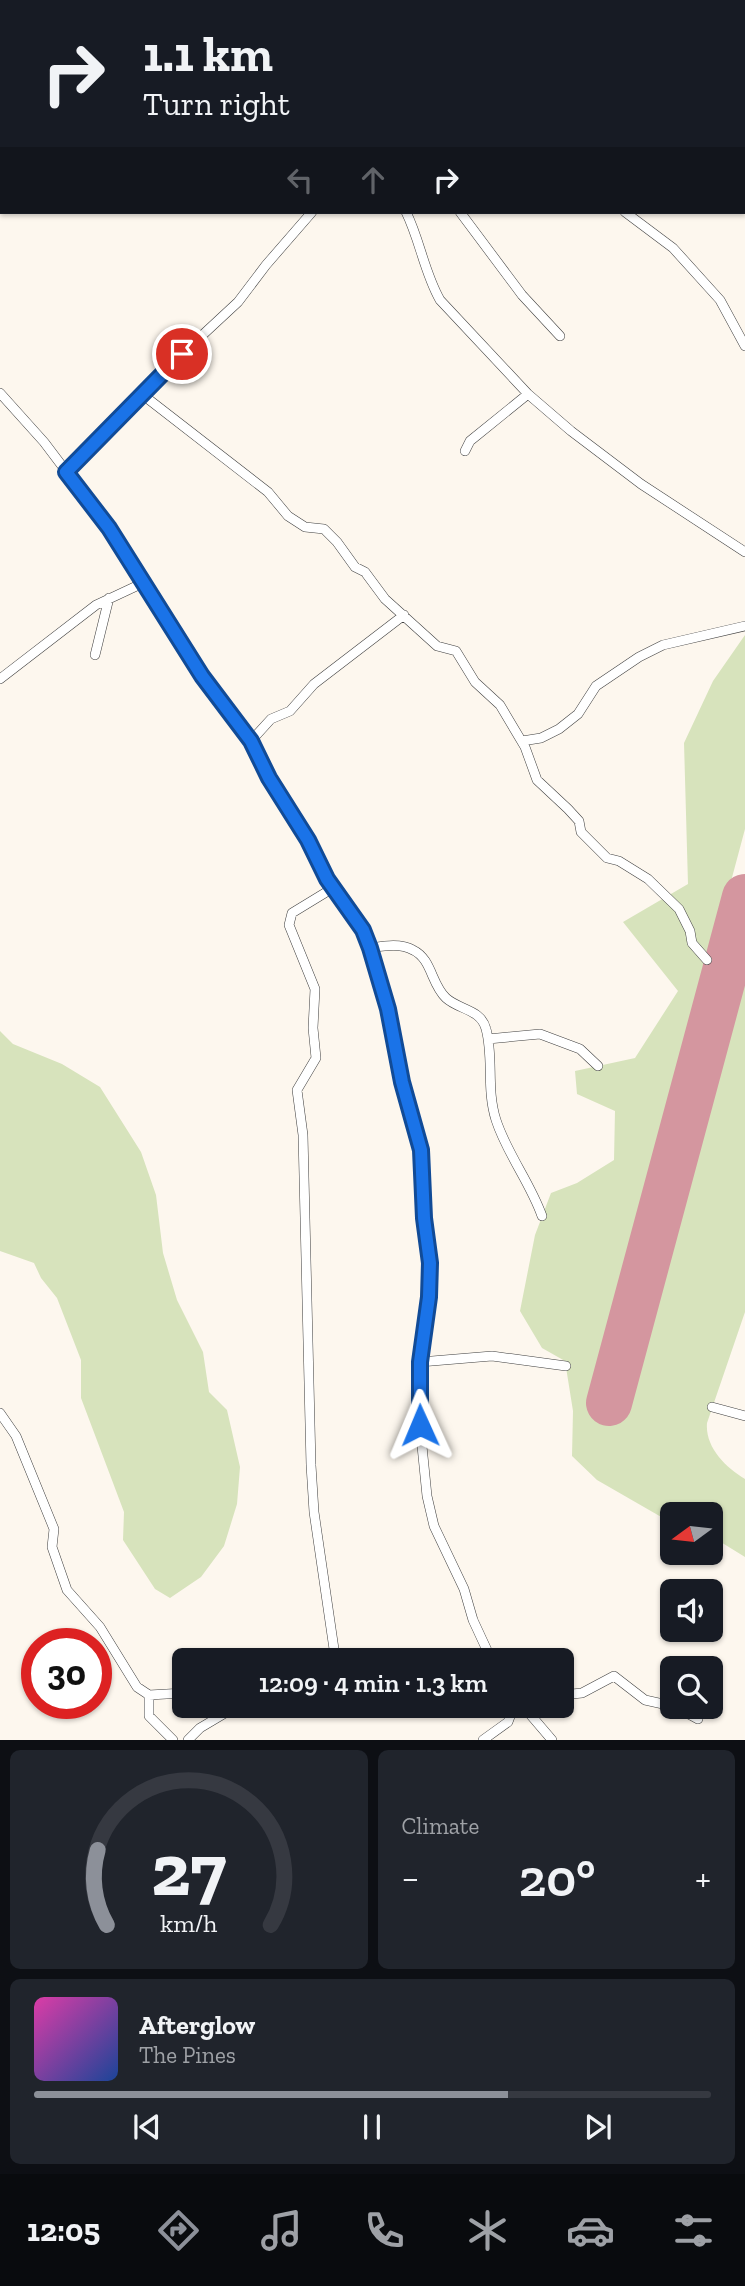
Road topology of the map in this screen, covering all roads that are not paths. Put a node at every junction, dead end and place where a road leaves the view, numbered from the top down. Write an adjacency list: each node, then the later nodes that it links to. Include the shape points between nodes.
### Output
1 (310, 214): 9 (street, via 239,302)
2 (407, 214): 8 (street, via 440,300)
3 (461, 214): 5 (street, via 522,295)
4 (628, 214): 6 (street, via 673,248 720,300)
5 (560, 336)
6 (745, 346)
7 (0, 393): 11 (street)
8 (528, 394): 10 (street, via 470,441); 12 (street, via 641,484)
9 (143, 395): 11 (street); 15 (street, via 268,492 288,516 305,527 324,529 384,599)
10 (465, 451)
11 (66, 472): 13 (street)
12 (745, 552)
13 (143, 583): 14 (street); 19 (street, via 202,676)
14 (109, 598): 17 (street); 18 (street)
15 (404, 615): 19 (street, via 314,684 290,711 274,716); 20 (street, via 437,646 456,651 475,682 500,705)
16 (745, 626): 20 (street, via 663,645 639,657 596,687 578,714 559,729)
17 (95, 654)
18 (0, 680)
19 (251, 741): 21 (street)
20 (522, 741): 23 (street, via 537,780 579,821 581,832 607,858 648,879 679,909 692,943)
21 (333, 888): 22 (street); 32 (street, via 292,913 289,925 315,989 316,1058 297,1090 303,1135 313,1500)
22 (370, 948): 24 (street, via 412,949 423,958 444,997 478,1014); 27 (street, via 421,1150 430,1263)
23 (707, 960)
24 (488, 1039): 25 (street, via 540,1034 580,1049); 26 (street, via 489,1092 495,1119)
25 (598, 1066)
26 (542, 1216)
27 (420, 1362): 28 (street, via 492,1356); 33 (street, via 418,1406 434,1526 464,1589)
28 (566, 1366)
29 (712, 1407): 31 (street)
30 (0, 1413): 36 (street, via 16,1436 54,1529 52,1546 67,1590 100,1627 137,1687)
31 (745, 1416)
32 (334, 1648)
33 (484, 1648)
34 (172, 1694): 36 (street)
35 (574, 1694): 37 (street, via 614,1676 645,1700)
36 (149, 1695): 41 (street, via 149,1716)
37 (660, 1703)
38 (216, 1718): 42 (street)
39 (510, 1718): 43 (street)
40 (533, 1718): 44 (street)
41 (173, 1740)
42 (188, 1740)
43 (484, 1740)
44 (552, 1740)

